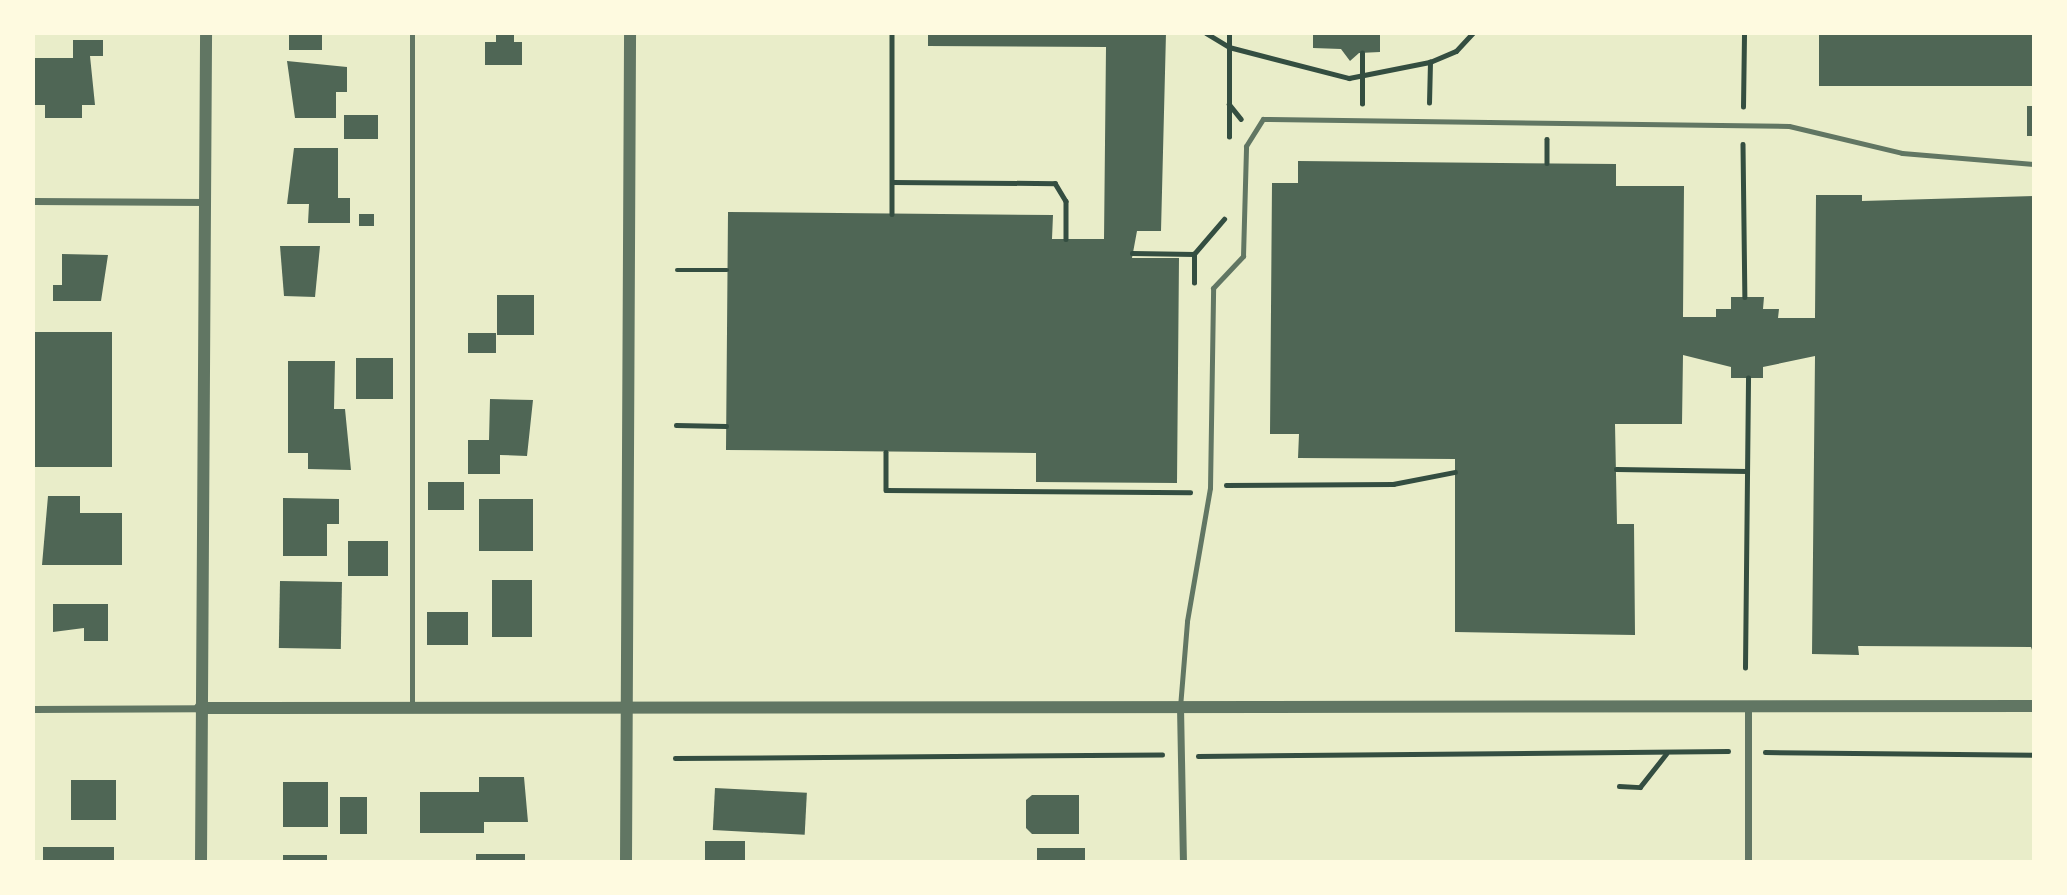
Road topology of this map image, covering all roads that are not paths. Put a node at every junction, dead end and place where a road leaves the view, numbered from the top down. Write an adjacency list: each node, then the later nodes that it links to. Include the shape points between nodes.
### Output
1 (206, 33): 6 (street)
2 (412, 33): 9 (lane)
3 (630, 33): 12 (street)
4 (2034, 164): 10 (lane, via 1902,153 1802,128 1271,115 1247,138 1243,256 1213,288 1210,488 1187,621)
5 (33, 201): 6 (street)
6 (206, 202): 11 (street)
7 (1748, 705): 8 (street); 10 (street); 17 (street)
8 (2034, 706)
9 (412, 707): 11 (street); 12 (street)
10 (1180, 707): 12 (street); 16 (street)
11 (200, 708): 13 (street); 14 (street)
12 (626, 708): 15 (street)
13 (33, 709)
14 (201, 862)
15 (626, 862)
16 (1183, 862)
17 (1748, 862)

